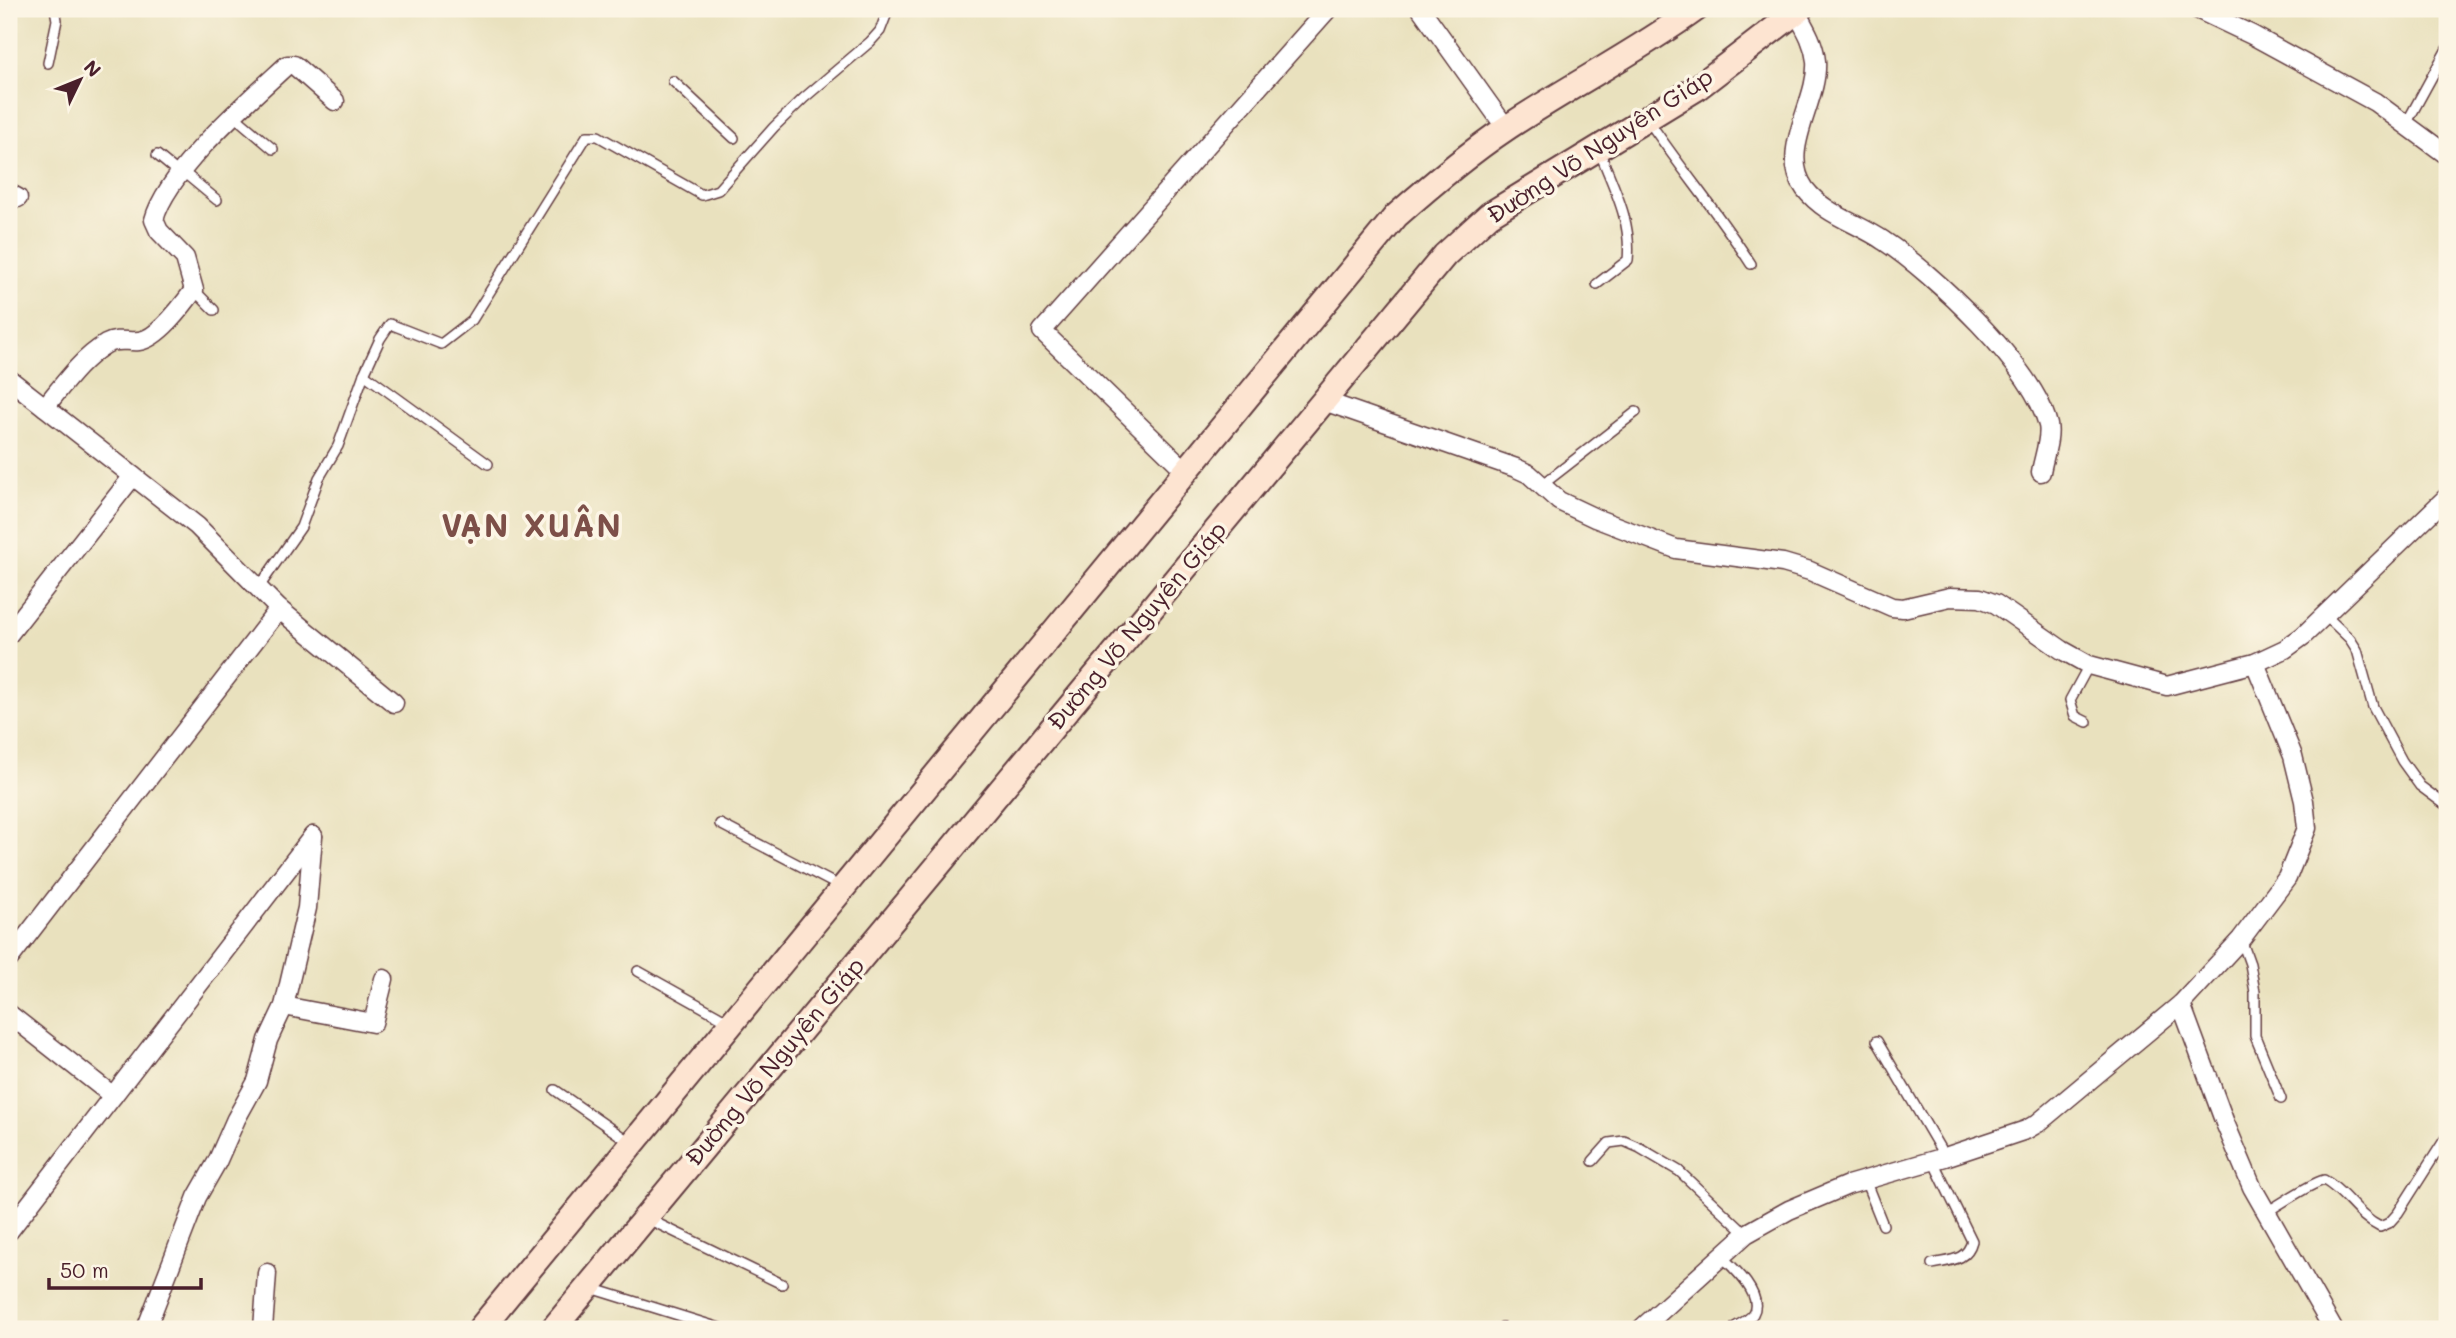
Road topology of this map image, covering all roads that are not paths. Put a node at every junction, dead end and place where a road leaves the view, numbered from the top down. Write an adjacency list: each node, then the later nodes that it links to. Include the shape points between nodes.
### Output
1 (55, 9): 9 (lane)
2 (1328, 9): 33 (street, via 1042,331)
3 (1421, 9): 15 (street)
4 (1696, 9): 15 (main road, via 1658,37)
5 (2197, 9): 14 (street, via 2375,102)
6 (1798, 10): 13 (main road, Đường Võ Nguyên Giáp, via 1697,88); 34 (street, via 1816,62 1815,84 1797,142 1797,171 1803,186 1816,202 1883,239 1916,264 1955,299 2021,374 2049,427)
7 (887, 13): 27 (lane, via 870,42 774,127 718,190 702,195 598,136 587,136 472,320 441,344 390,324)
8 (2447, 49): 14 (lane)
9 (48, 63)
10 (673, 81): 16 (lane)
11 (335, 101): 12 (street, via 287,65)
12 (233, 115): 17 (lane); 21 (street)
13 (1647, 118): 18 (main road, Đường Võ Nguyên Giáp); 23 (lane)
14 (2406, 124): 20 (street)
15 (1506, 128): 33 (main road, via 1447,170 1396,216)
16 (734, 138)
17 (273, 149)
18 (1598, 149): 24 (lane, via 1630,239 1628,260); 29 (main road, Đường Võ Nguyên Giáp, via 1489,215 1462,239)
19 (157, 155): 21 (lane)
20 (2447, 155)
21 (181, 173): 22 (lane); 25 (street, via 154,220 185,258)
22 (217, 200)
23 (1751, 264)
24 (1597, 284)
25 (194, 290): 26 (lane); 30 (street, via 179,311 149,337 108,343 89,357)
26 (214, 310)
27 (364, 374): 32 (lane); 38 (lane, via 301,527)
28 (9, 379): 30 (street)
29 (1324, 401): 36 (street, via 1516,468); 67 (main road, Đường Võ Nguyên Giáp)
30 (45, 407): 35 (street)
31 (1636, 412): 36 (lane)
32 (488, 464)
33 (1186, 471): 48 (main road)
34 (2041, 472)
35 (133, 476): 38 (street, via 197,526); 41 (street)
36 (1542, 485): 43 (street, via 1559,501 1676,549 1783,563 1892,607 1950,597 1980,598)
37 (2447, 497): 40 (street)
38 (259, 587): 39 (street)
39 (279, 609): 44 (street); 50 (street)
40 (2325, 615): 42 (street, via 2285,649); 46 (lane, via 2357,650 2373,707 2402,761 2420,786)
41 (9, 635)
42 (2255, 663): 43 (street, via 2167,686); 49 (street, via 2293,757 2307,828 2287,878)
43 (2089, 665): 45 (lane, via 2070,700 2075,716)
44 (394, 703)
45 (2087, 722)
46 (2447, 806)
47 (720, 824): 48 (lane)
48 (843, 888): 56 (main road)
49 (2241, 939): 53 (street); 60 (lane, via 2255,992 2255,1036)
50 (9, 959)
51 (638, 971): 56 (lane)
52 (384, 979): 54 (street, via 373,1023)
53 (2180, 1004): 63 (street, via 2038,1123); 66 (street, via 2225,1123)
54 (284, 1006): 59 (street, via 307,908 313,836); 77 (street, via 268,1040 257,1081 197,1197)
55 (9, 1014): 59 (street)
56 (732, 1023): 62 (main road)
57 (1877, 1041): 63 (lane)
58 (555, 1090): 62 (lane)
59 (113, 1096): 69 (street)
60 (2281, 1099)
61 (2447, 1136): 66 (lane, via 2389,1223 2380,1227 2324,1180)
62 (632, 1144): 79 (main road)
63 (1939, 1159): 65 (street); 72 (lane, via 1972,1241 1970,1252 1962,1258)
64 (1593, 1161): 70 (lane, via 1609,1143 1624,1141 1640,1148 1679,1171)
65 (1866, 1180): 68 (lane); 70 (street, via 1789,1210)
66 (2266, 1212): 83 (street)
67 (645, 1218): 74 (lane); 75 (main road, Đường Võ Nguyên Giáp)
68 (1883, 1225)
69 (9, 1231)
70 (1746, 1234): 71 (street)
71 (1722, 1256): 76 (lane, via 1743,1277 1755,1308 1752,1317); 82 (street)
72 (1932, 1264)
73 (267, 1273): 78 (street)
74 (782, 1284)
75 (588, 1287): 80 (main road, Đường Võ Nguyên Giáp); 81 (lane)
76 (1735, 1327)
77 (146, 1329)
78 (263, 1329)
79 (480, 1329)
80 (553, 1329)
81 (723, 1329)
82 (1641, 1329)
83 (2333, 1329)

